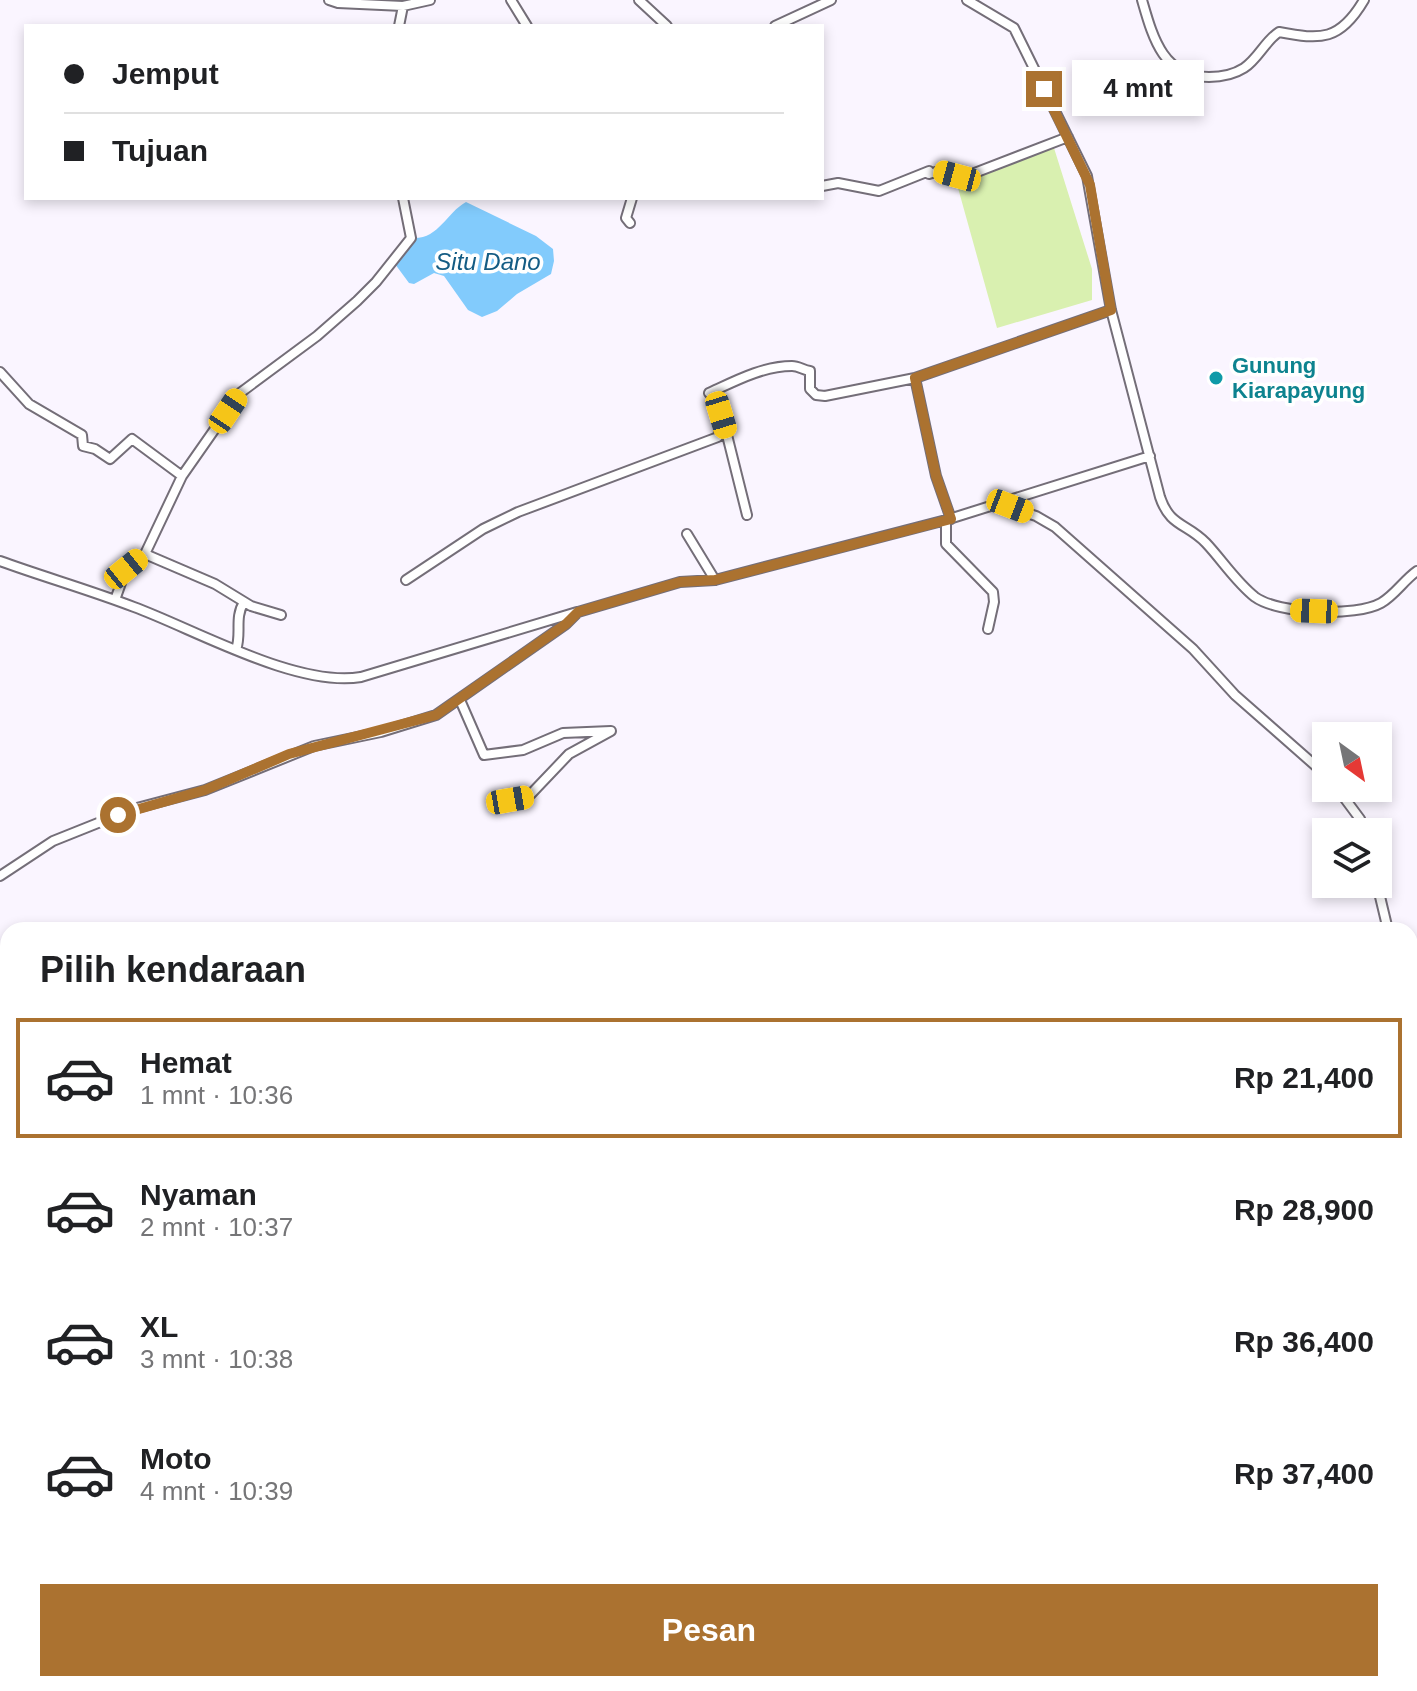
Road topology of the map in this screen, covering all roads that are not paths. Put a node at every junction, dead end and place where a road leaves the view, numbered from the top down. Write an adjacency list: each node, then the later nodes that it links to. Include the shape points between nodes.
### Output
1 (329, 0): 10 (street)
2 (430, 0): 10 (street)
3 (511, 0): 12 (street)
4 (639, 0): 13 (street)
5 (831, 0): 9 (street)
6 (967, 0): 15 (street, via 1014,28)
7 (1142, 0): 8 (street, via 1170,65 1193,77 1221,77 1247,66 1278,33 1319,38 1338,30)
8 (1364, 0)
9 (820, 3): 14 (street)
10 (403, 6): 11 (street)
11 (399, 24)
12 (526, 24)
13 (665, 24)
14 (779, 24)
15 (1068, 137): 16 (street, via 964,177 929,171 879,191); 20 (street, via 1090,185)
16 (824, 186)
17 (403, 200): 25 (street, via 411,238 376,282 317,336 240,393)
18 (631, 200): 19 (street, via 626,218)
19 (630, 223)
20 (1111, 310): 22 (street); 24 (street)
21 (0, 372): 25 (street, via 29,404 82,435 83,446 110,459 132,439)
22 (915, 378): 23 (street, via 821,397 810,389 810,371 796,365 756,373 709,393 716,398); 28 (street)
23 (726, 431): 27 (street); 33 (street, via 518,512)
24 (1150, 456): 26 (street); 32 (street, via 1170,518 1204,541 1255,596 1274,606 1366,609)
25 (182, 476): 30 (street)
26 (998, 503): 28 (street); 42 (street, via 1055,527)
27 (747, 515)
28 (948, 520): 34 (street); 39 (street, via 946,544 993,592)
29 (687, 534): 34 (street)
30 (145, 554): 35 (street, via 126,569); 36 (street)
31 (0, 561): 35 (street)
32 (1417, 571)
33 (406, 580)
34 (715, 580): 37 (street, via 680,582)
35 (115, 600): 40 (street)
36 (244, 602): 38 (street); 40 (street, via 237,615 241,636)
37 (578, 612): 40 (street, via 353,678 296,669); 41 (street)
38 (281, 615)
39 (988, 629)
40 (236, 650)
41 (460, 700): 43 (street, via 484,755 526,750 560,734 611,731 569,754 530,795); 44 (street, via 425,719 301,750 205,790 113,817 53,841)
42 (1312, 763)
43 (493, 803)
44 (0, 876)
45 (1380, 898): 46 (street)
46 (1386, 922)

